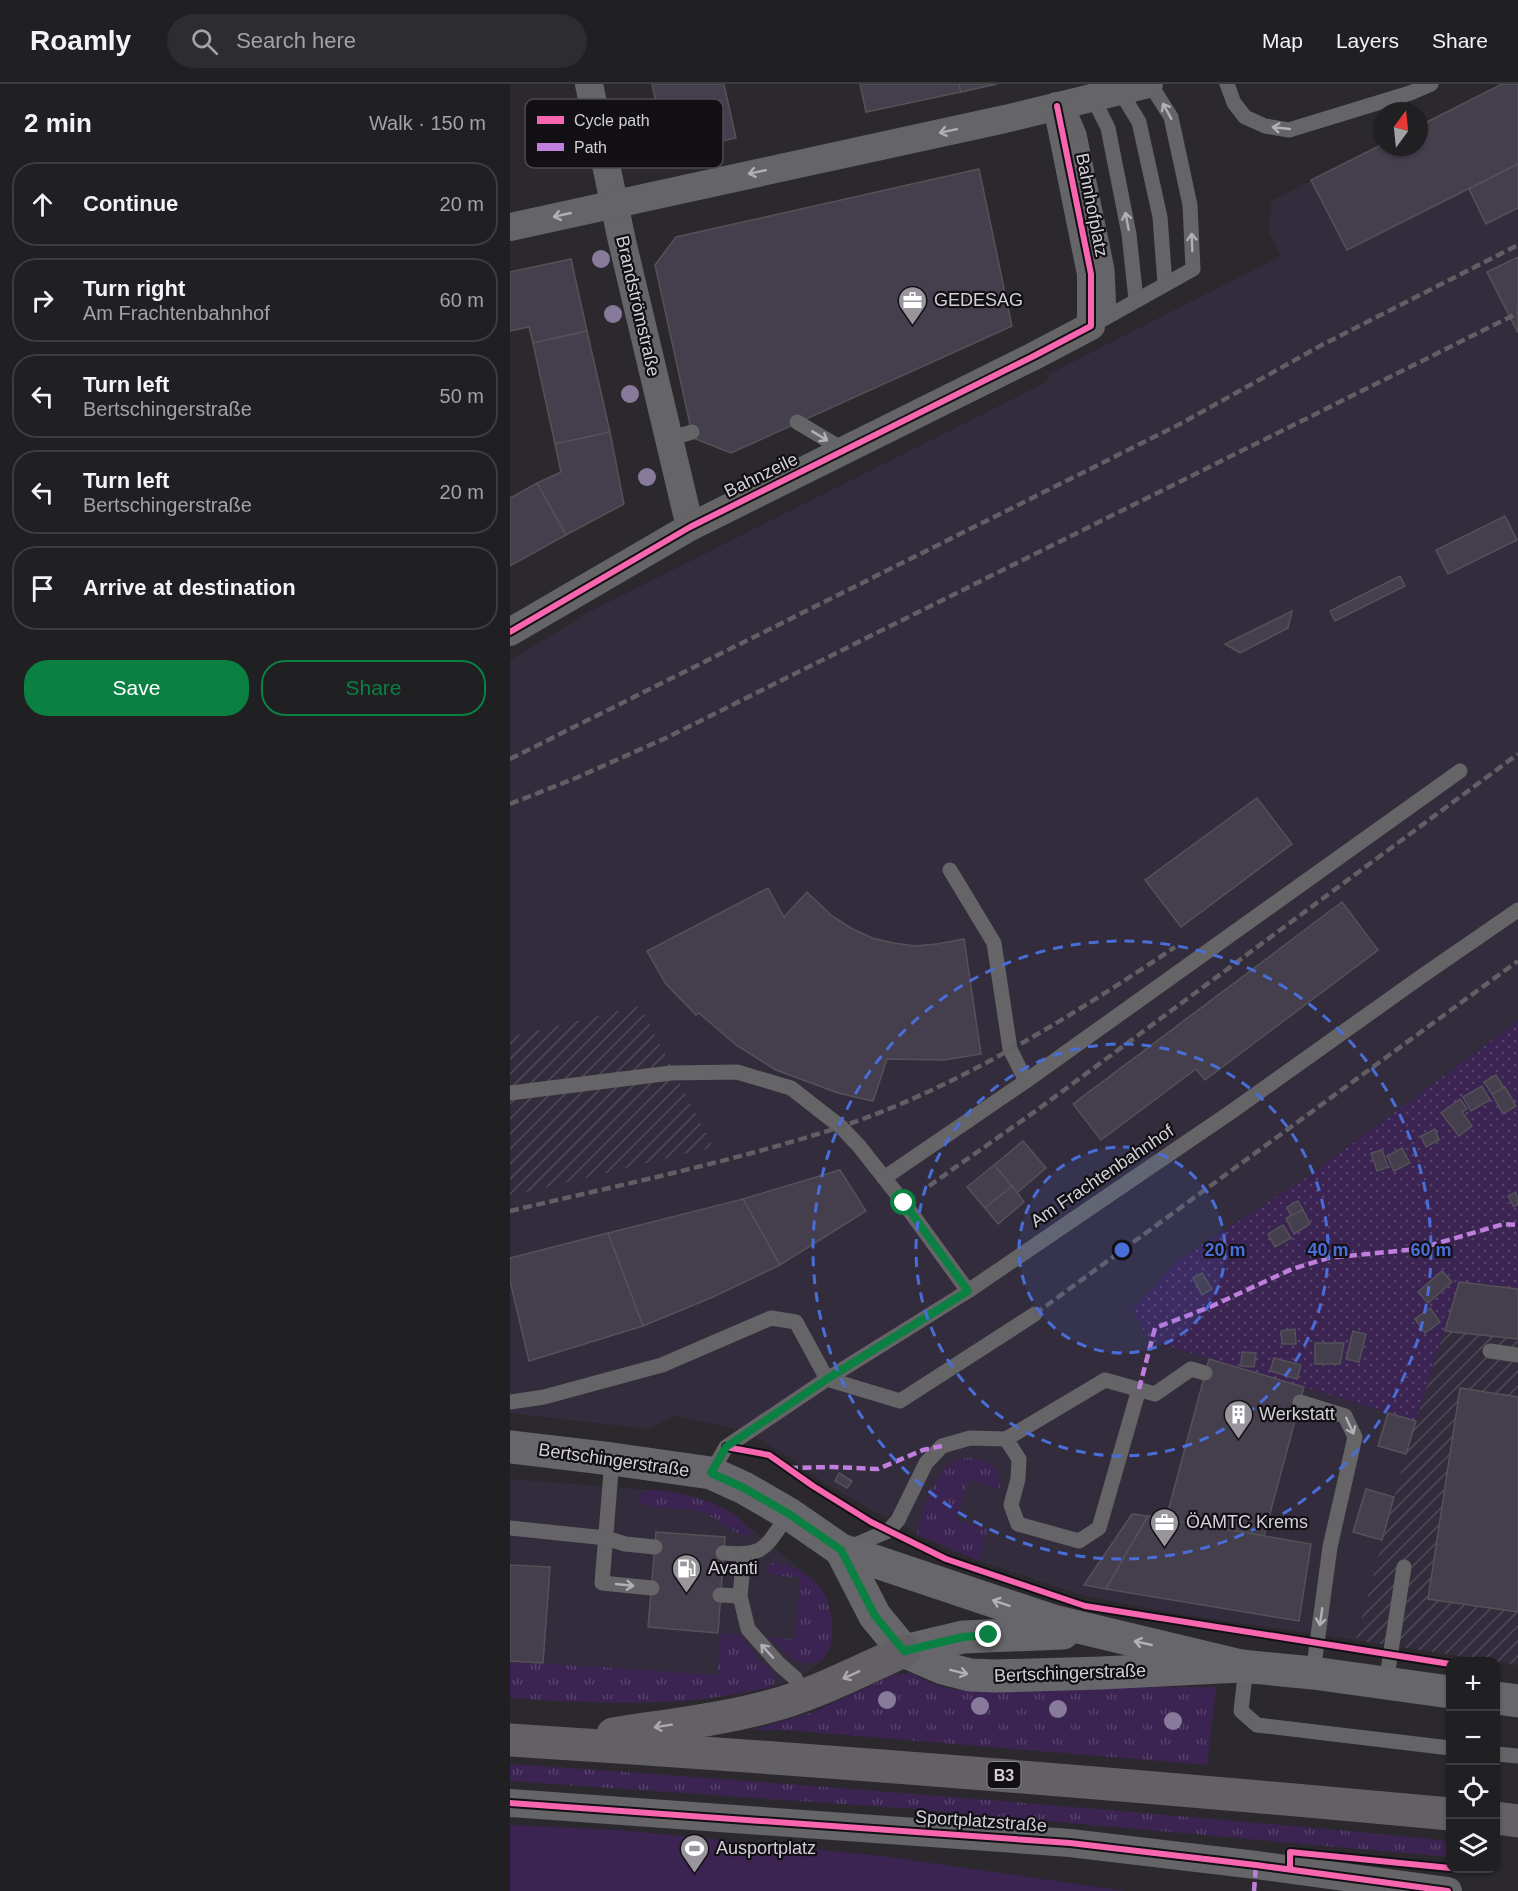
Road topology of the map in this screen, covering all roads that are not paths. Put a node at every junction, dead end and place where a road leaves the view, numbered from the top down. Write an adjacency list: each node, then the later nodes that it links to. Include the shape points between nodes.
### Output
1 (589, 84): 6 (street, Brandströmstraße)
2 (1150, 84): 5 (street); 11 (lane, one-way to 2, via 1193,268 1190,205 1171,117)
3 (1227, 84): 4 (lane, one-way to 3, via 1289,130 1245,117)
4 (1431, 84)
5 (1120, 91): 7 (street); 11 (lane, via 1139,122 1160,217)
6 (592, 99)
7 (1072, 103): 9 (street, one-way to 9); 12 (lane, Bahnhofplatz, one-way to 7, via 1129,234 1108,128); 13 (street, Bahnhofplatz, via 1091,274)
8 (607, 168): 9 (street, Brandströmstraße)
9 (614, 203): 10 (street, one-way to 10); 16 (street, Brandströmstraße, via 680,435)
10 (510, 227)
11 (1165, 284): 12 (lane)
12 (1136, 300): 13 (lane)
13 (1100, 320): 15 (street, Bahnzeile)
14 (797, 422): 15 (lane, one-way to 15)
15 (844, 450): 16 (street, Bahnzeile)
16 (690, 527): 17 (street, Bahnzeile)
17 (510, 632)
18 (1460, 771): 21 (lane)
19 (950, 870): 21 (lane, via 994,943 1010,1049)
20 (1518, 910): 24 (lane, Am Frachtenbahnhof)
21 (1026, 1081): 23 (lane)
22 (510, 1093): 23 (lane, via 671,1073 736,1072 791,1088 841,1126)
23 (884, 1178): 24 (lane)
24 (968, 1291): 29 (lane, Am Frachtenbahnhof)
25 (1035, 1314): 29 (lane, via 900,1401)
26 (1490, 1351): 27 (lane)
27 (1518, 1355)
28 (1205, 1373): 30 (lane, via 1191,1369 1155,1394)
29 (827, 1379): 31 (lane, via 796,1322 771,1318 662,1365 544,1397); 36 (lane, Am Frachtenbahnhof, via 726,1447)
30 (1139, 1389): 33 (lane, via 1105,1380); 33 (lane, via 1099,1528 1079,1541 1018,1524 1011,1505 1019,1459)
31 (510, 1402)
32 (1300, 1402): 50 (lane, one-way to 50, via 1345,1416 1355,1437 1330,1547)
33 (1006, 1439): 41 (lane, via 970,1438 942,1446 926,1463 888,1531)
34 (510, 1447): 35 (street, Bertschingerstraße)
35 (612, 1459): 36 (street, Bertschingerstraße); 39 (lane)
36 (711, 1473): 37 (street, Bertschingerstraße)
37 (789, 1514): 41 (street, Bertschingerstraße); 43 (lane, via 761,1551)
38 (510, 1528): 39 (lane)
39 (606, 1538): 40 (lane); 45 (lane, one-way to 45, via 602,1583)
40 (655, 1547)
41 (841, 1550): 48 (street, Bertschingerstraße, one-way to 41); 49 (street, Bertschingerstraße, via 875,1616)
42 (723, 1553): 43 (lane)
43 (744, 1555): 47 (lane)
44 (1404, 1567): 52 (lane)
45 (652, 1588)
46 (720, 1595): 47 (lane)
47 (740, 1596): 54 (lane, one-way to 47, via 795,1678 748,1629)
48 (1097, 1633): 49 (street, Bertschingerstraße, via 972,1636); 51 (street, Bertschingerstraße, one-way to 48)
49 (904, 1651): 51 (street, Bertschingerstraße, one-way to 51, via 970,1675); 54 (highway, one-way to 54)
50 (1315, 1658): 51 (street, Bertschingerstraße); 52 (street, Bertschingerstraße)
51 (1244, 1667): 59 (lane, via 1241,1711 1257,1725)
52 (1386, 1683): 53 (street, Bertschingerstraße)
53 (1446, 1691)
54 (805, 1695): 58 (highway, one-way to 58, via 721,1716)
55 (1500, 1699): 56 (street)
56 (1518, 1701)
57 (510, 1740): 58 (highway, B3)
58 (557, 1743): 63 (highway, B3, via 918,1768)
59 (1446, 1748)
60 (1500, 1754): 61 (lane)
61 (1518, 1756)
62 (510, 1803): 66 (street, Sportplatzstraße, via 1070,1843)
63 (1446, 1814)
64 (1500, 1819): 65 (highway)
65 (1518, 1821)
66 (1448, 1891)

